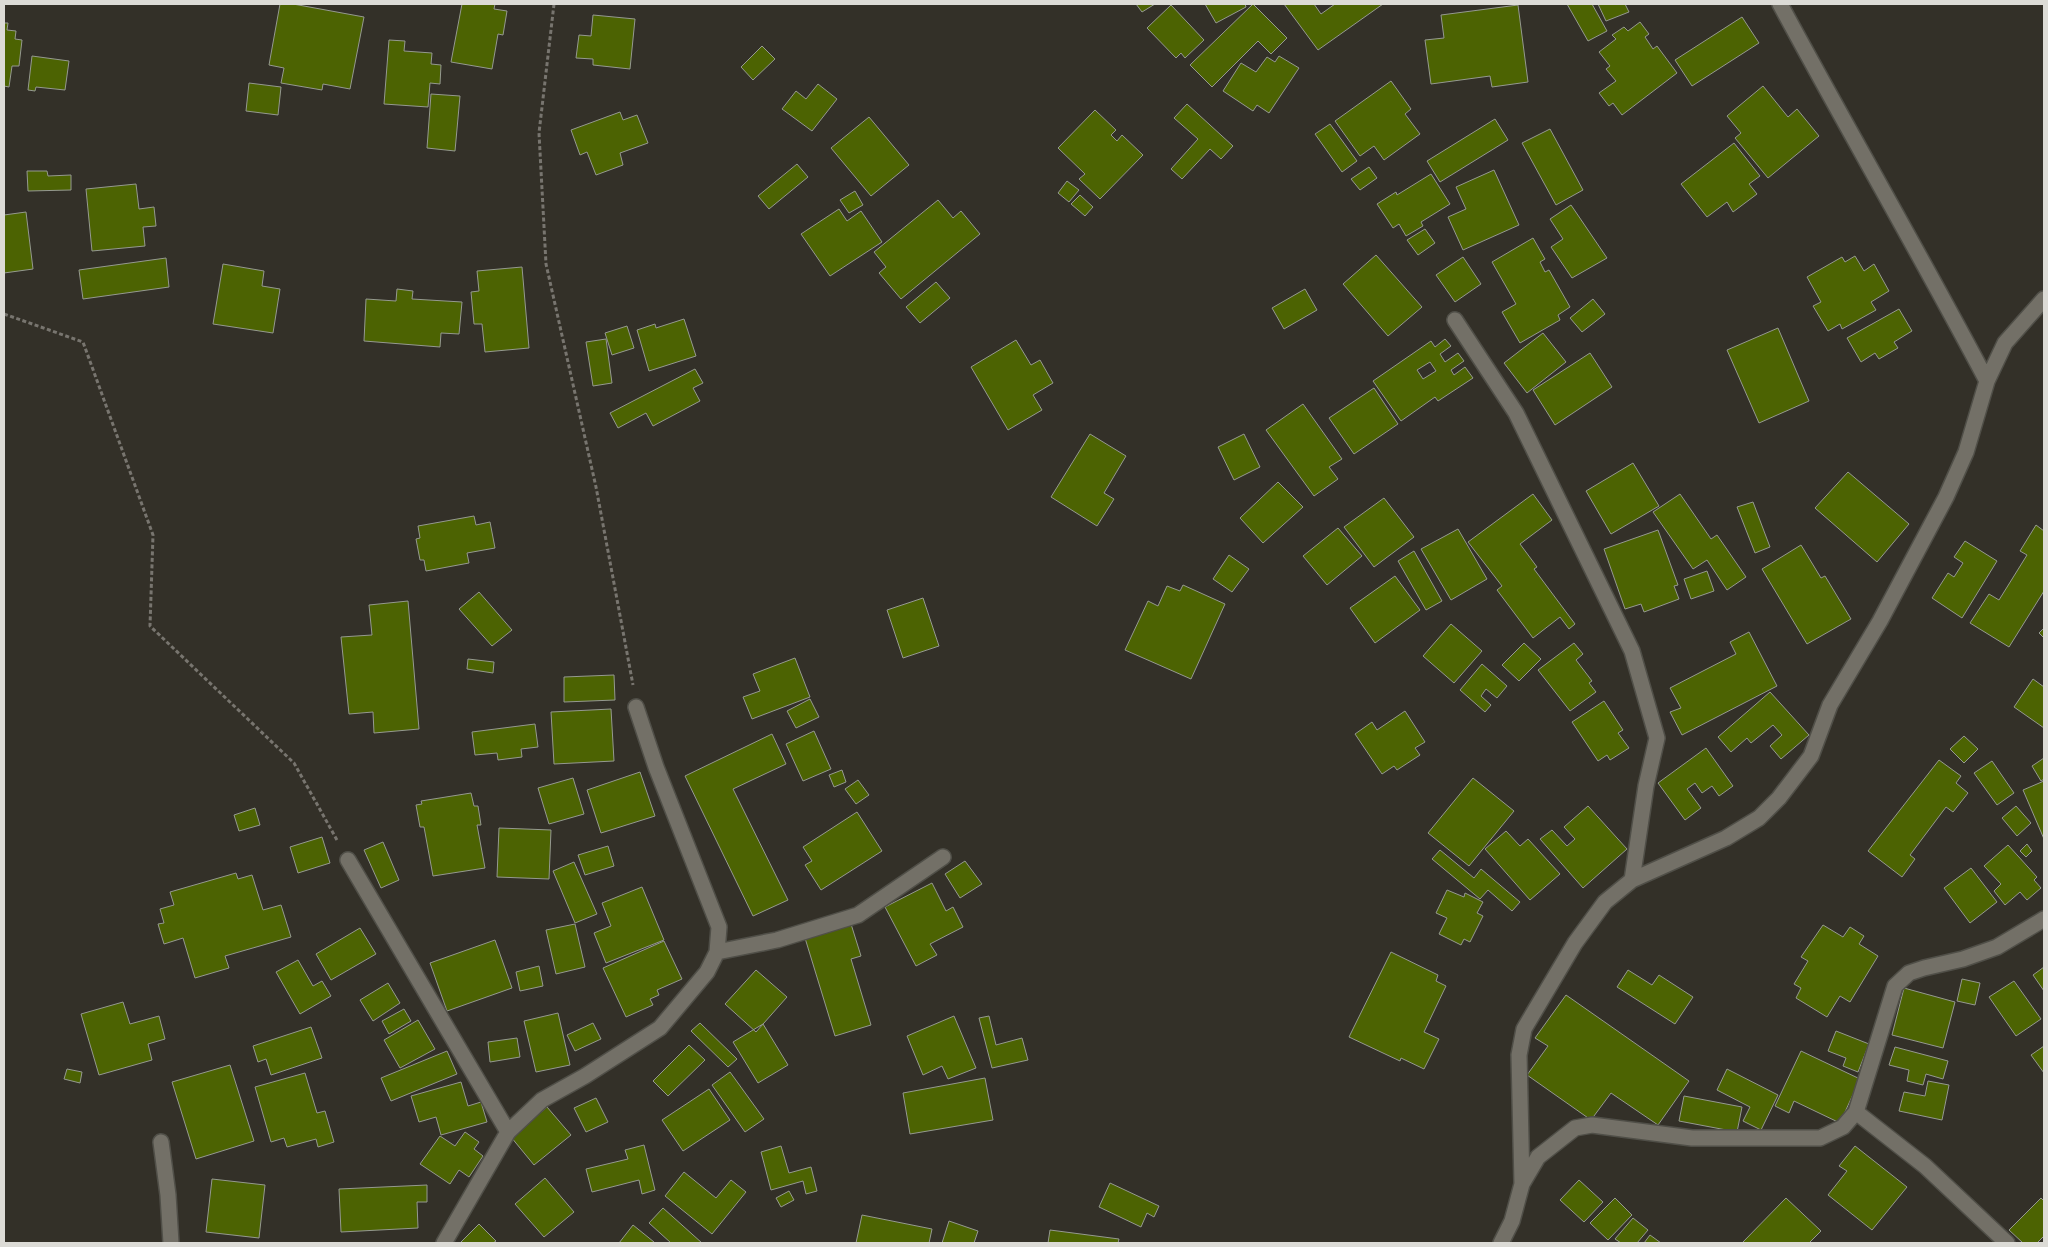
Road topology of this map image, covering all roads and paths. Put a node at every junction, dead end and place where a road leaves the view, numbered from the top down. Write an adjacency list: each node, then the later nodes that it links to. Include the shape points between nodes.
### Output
1 (554, 4): 7 (path, via 539,133 546,264 596,487)
2 (1780, 4): 6 (street)
3 (2044, 299): 6 (street, via 2004,343)
4 (4, 314): 9 (path, via 83,342 152,534 150,626 294,763)
5 (1454, 320): 10 (street, via 1516,413 1632,651 1657,738 1646,786)
6 (1987, 381): 10 (street, via 1966,452 1946,497 1880,621 1830,705 1810,756 1779,798 1759,818 1726,838)
7 (636, 707): 12 (street, via 656,768 719,927)
8 (943, 857): 12 (street, via 858,915 777,940)
9 (348, 860): 14 (street)
10 (1632, 880): 16 (street, via 1605,902 1575,943 1524,1029 1520,1055)
11 (2044, 919): 13 (street, via 1997,947 1924,968 1909,974 1896,986)
12 (717, 952): 14 (street, via 707,972 660,1028 542,1100)
13 (1856, 1112): 16 (street, via 1843,1127 1820,1138 1692,1138 1592,1125 1575,1128 1538,1157); 20 (street, via 1925,1166)
14 (508, 1132): 18 (street)
15 (161, 1142): 17 (street)
16 (1522, 1184): 19 (street, via 1512,1221)
17 (171, 1243)
18 (444, 1243)
19 (1501, 1243)
20 (2007, 1243)

